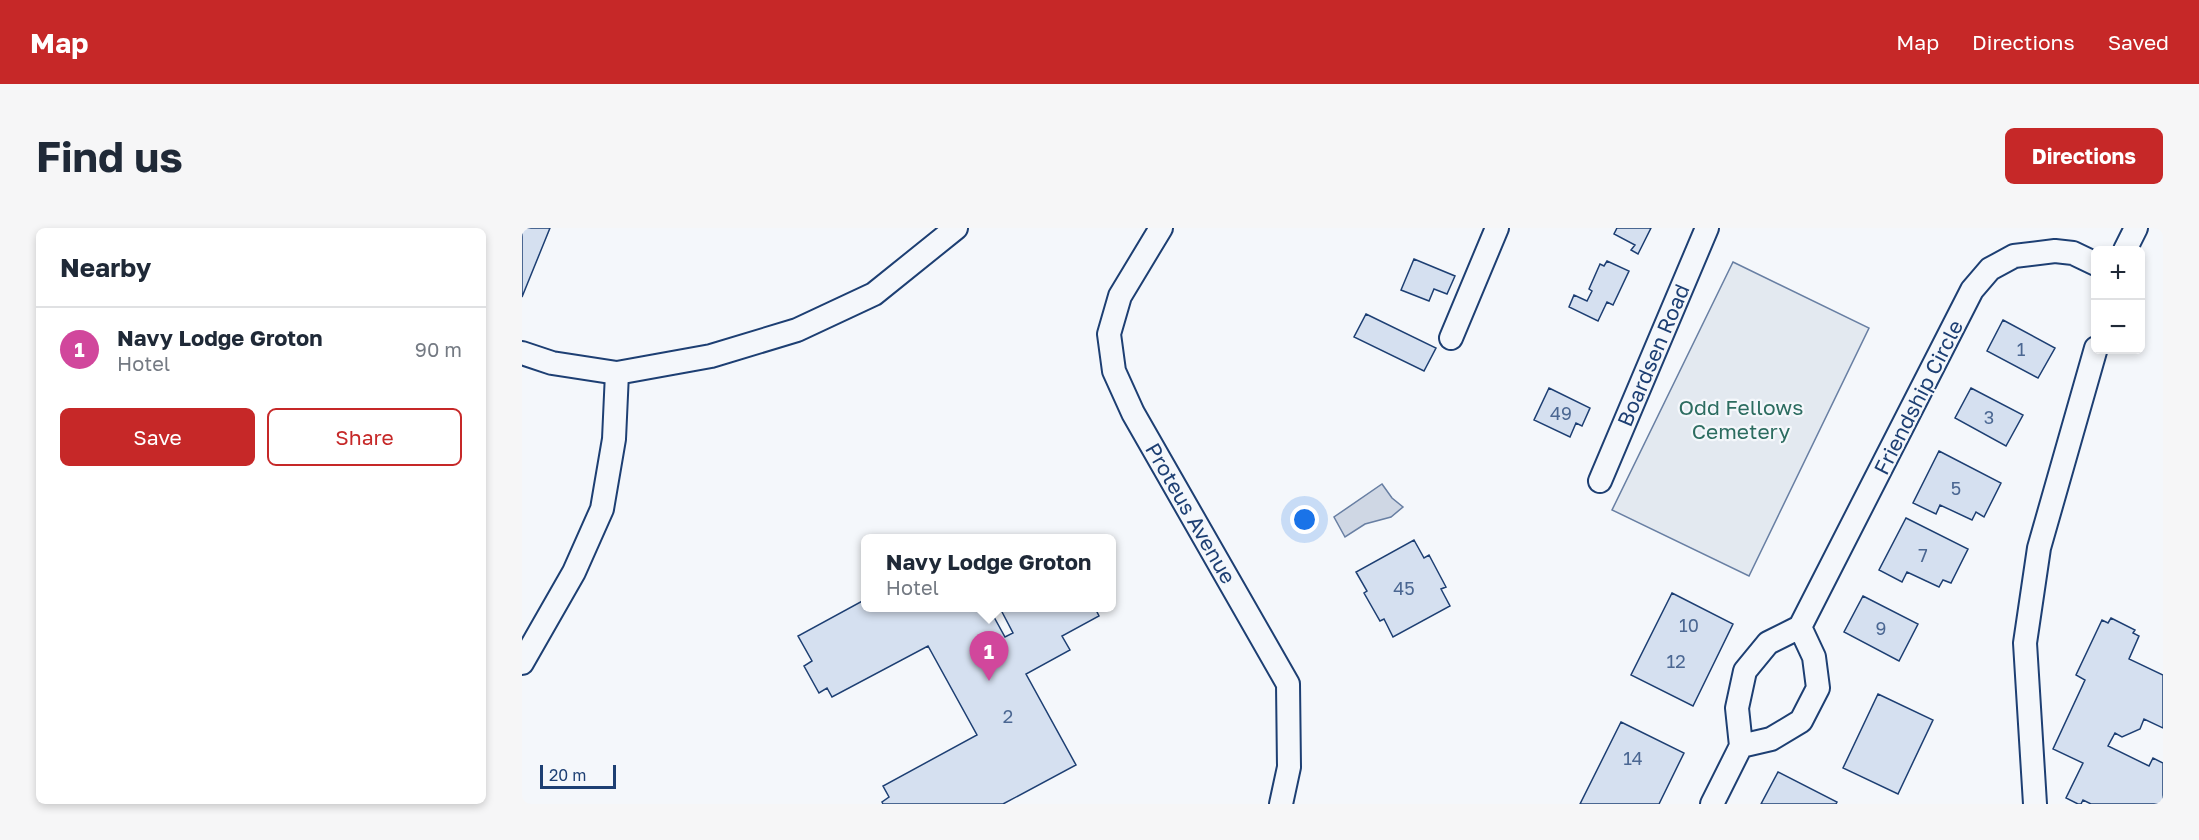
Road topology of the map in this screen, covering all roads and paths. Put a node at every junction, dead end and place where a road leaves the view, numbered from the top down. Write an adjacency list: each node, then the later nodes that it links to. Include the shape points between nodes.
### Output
1 (956, 228): 11 (street, via 874,294 797,330 711,356)
2 (1161, 228): 16 (street, Proteus Avenue, via 1120,296 1109,334 1114,371 1133,413 1288,684 1289,767)
3 (1497, 228): 8 (street)
4 (1707, 228): 12 (street, Boardsen Road)
5 (2136, 228): 6 (street)
6 (2127, 246)
7 (2091, 261): 13 (street, Friendship Circle, via 2073,252 2014,256 1990,269 1972,290)
8 (1452, 338)
9 (522, 353): 11 (street, via 552,363)
10 (2094, 354): 18 (street, via 2039,548 2025,643)
11 (617, 373): 14 (street, via 614,439 602,509 574,572)
12 (1600, 482)
13 (1800, 627): 15 (street, via 1768,644 1745,671 1737,708); 15 (street, via 1814,657 1818,688 1801,721 1771,739)
14 (522, 663)
15 (1741, 746): 17 (street)
16 (1281, 804)
17 (1712, 804)
18 (2035, 804)

